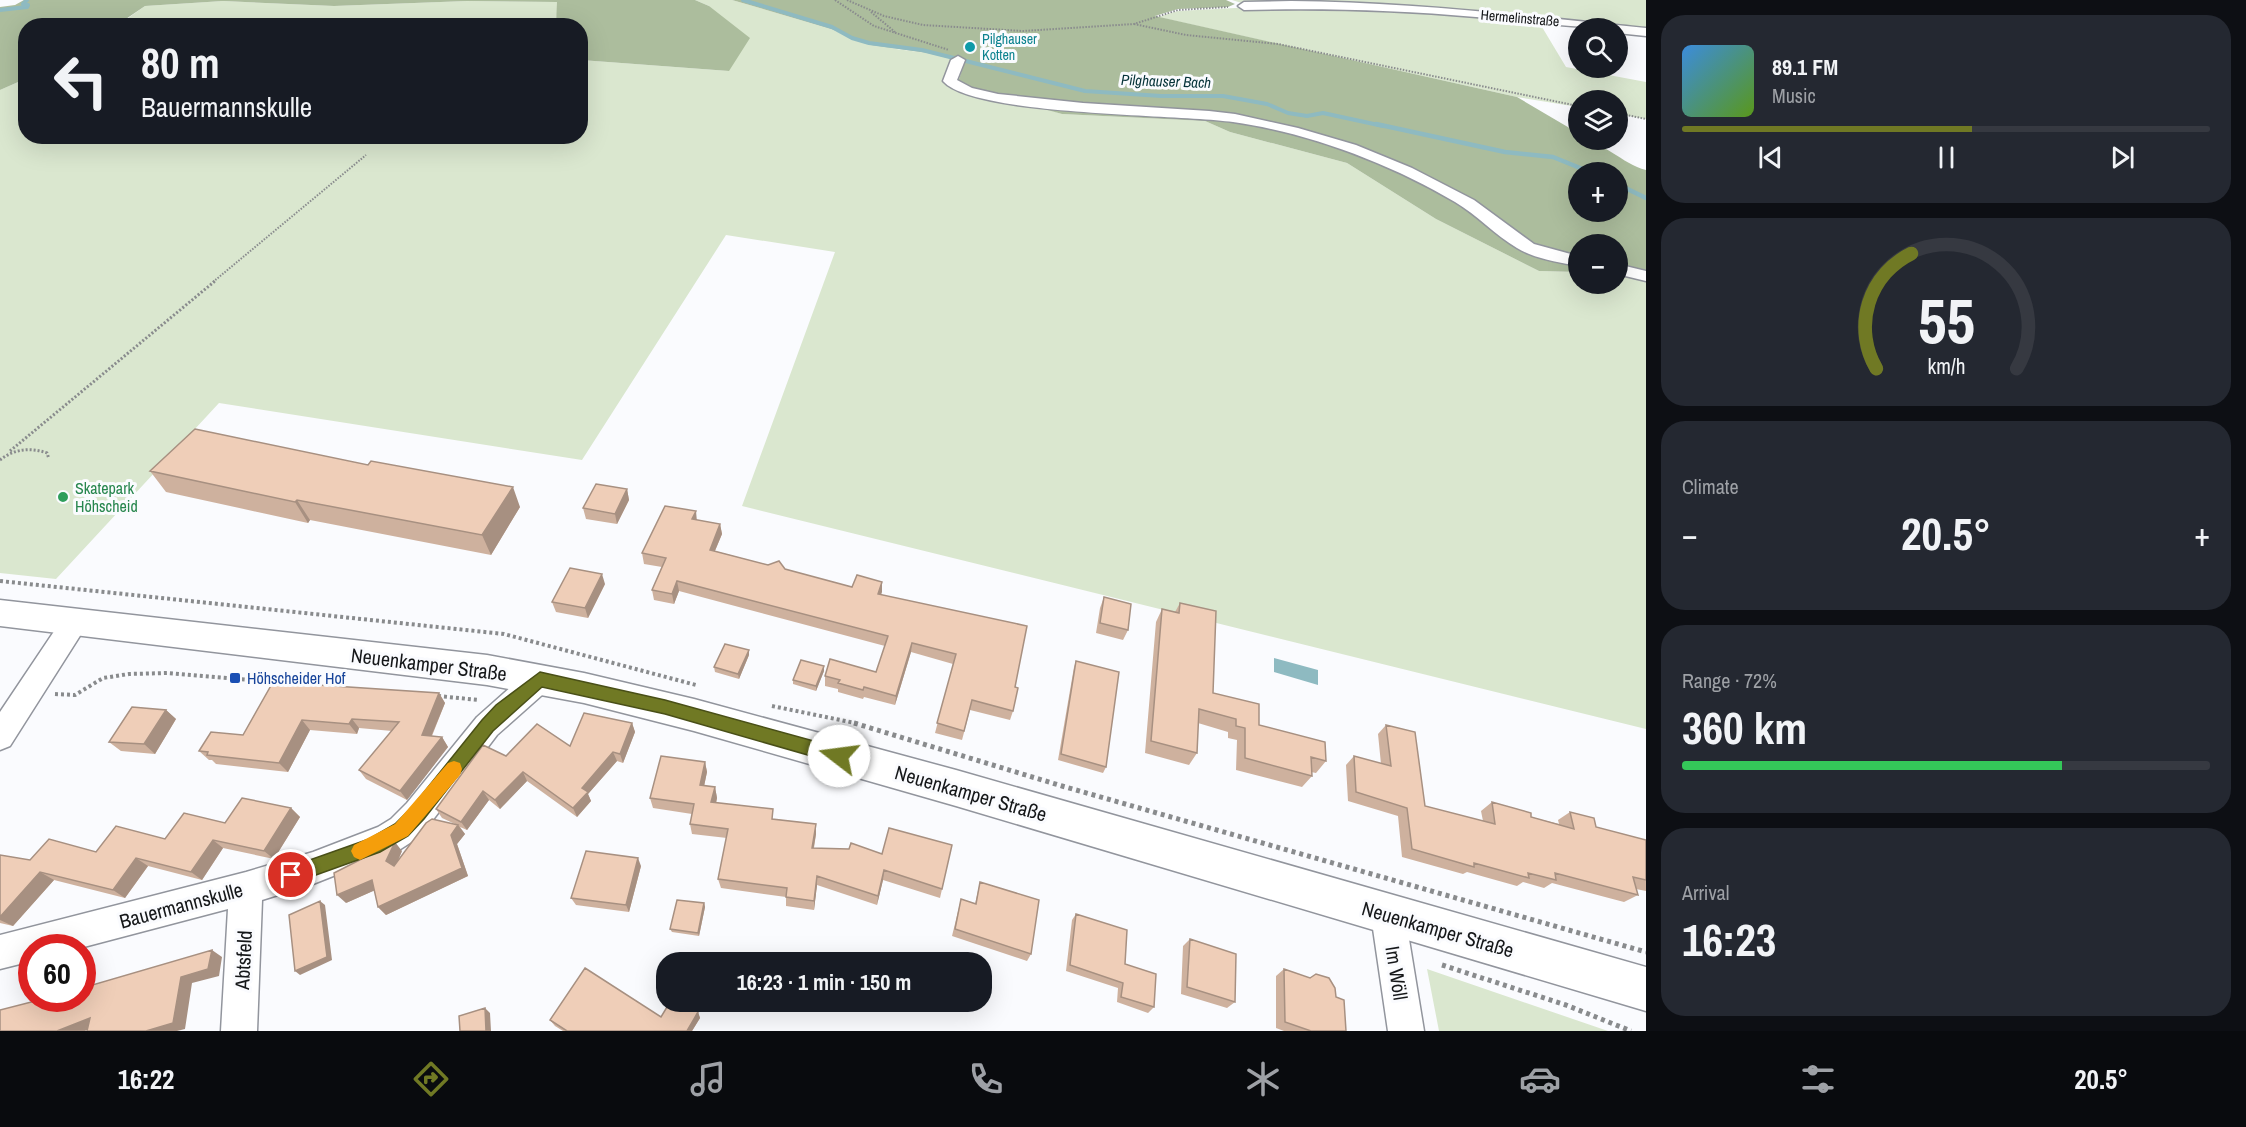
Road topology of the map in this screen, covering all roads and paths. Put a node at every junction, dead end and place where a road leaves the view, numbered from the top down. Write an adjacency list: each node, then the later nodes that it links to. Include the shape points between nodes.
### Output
1 (835, 0): 9 (path, via 874,26)
2 (847, 0): 4 (path)
3 (1244, 6): 5 (street, Hermelinstraße, via 1349,4); 6 (path, via 1178,10)
4 (870, 12): 6 (path, via 923,25 985,30); 9 (path)
5 (1568, 22)
6 (1134, 24): 11 (path, via 1186,35 1278,44)
7 (1628, 30): 8 (street, Hermelinstraße)
8 (1646, 32)
9 (898, 34): 10 (path)
10 (955, 55): 15 (street, via 950,81 962,91 1063,106 1231,117 1308,134 1419,177 1483,212 1523,244)
11 (1568, 104)
12 (1628, 116): 13 (path)
13 (1646, 119)
14 (366, 155): 18 (path)
15 (1568, 259)
16 (1628, 272): 17 (street)
17 (1646, 276)
18 (10, 451): 19 (path, via 41,451); 20 (path)
19 (49, 459)
20 (0, 460)
21 (0, 581): 24 (path)
22 (0, 613): 23 (main road, Neuenkamper Straße)
23 (74, 623): 25 (main road, Neuenkamper Straße); 27 (street)
24 (504, 634)
25 (540, 679): 29 (street, Bauermannskulle); 32 (main road, Neuenkamper Straße, via 728,724)
26 (281, 682): 27 (path, via 168,673 129,674 103,678 75,695)
27 (28, 692): 30 (street)
28 (431, 696): 29 (path)
29 (512, 703): 31 (street, Bauermannskulle, via 487,726 402,830 345,857)
30 (0, 737)
31 (246, 888): 33 (street, Bauermannskulle); 36 (street, Abtsfeld)
32 (1388, 915): 35 (main road, Neuenkamper Straße); 37 (street, Im Wöll)
33 (0, 952)
34 (1437, 963): 38 (path, via 1566,1005)
35 (1646, 989)
36 (239, 1031)
37 (1406, 1031)
38 (1631, 1031)

